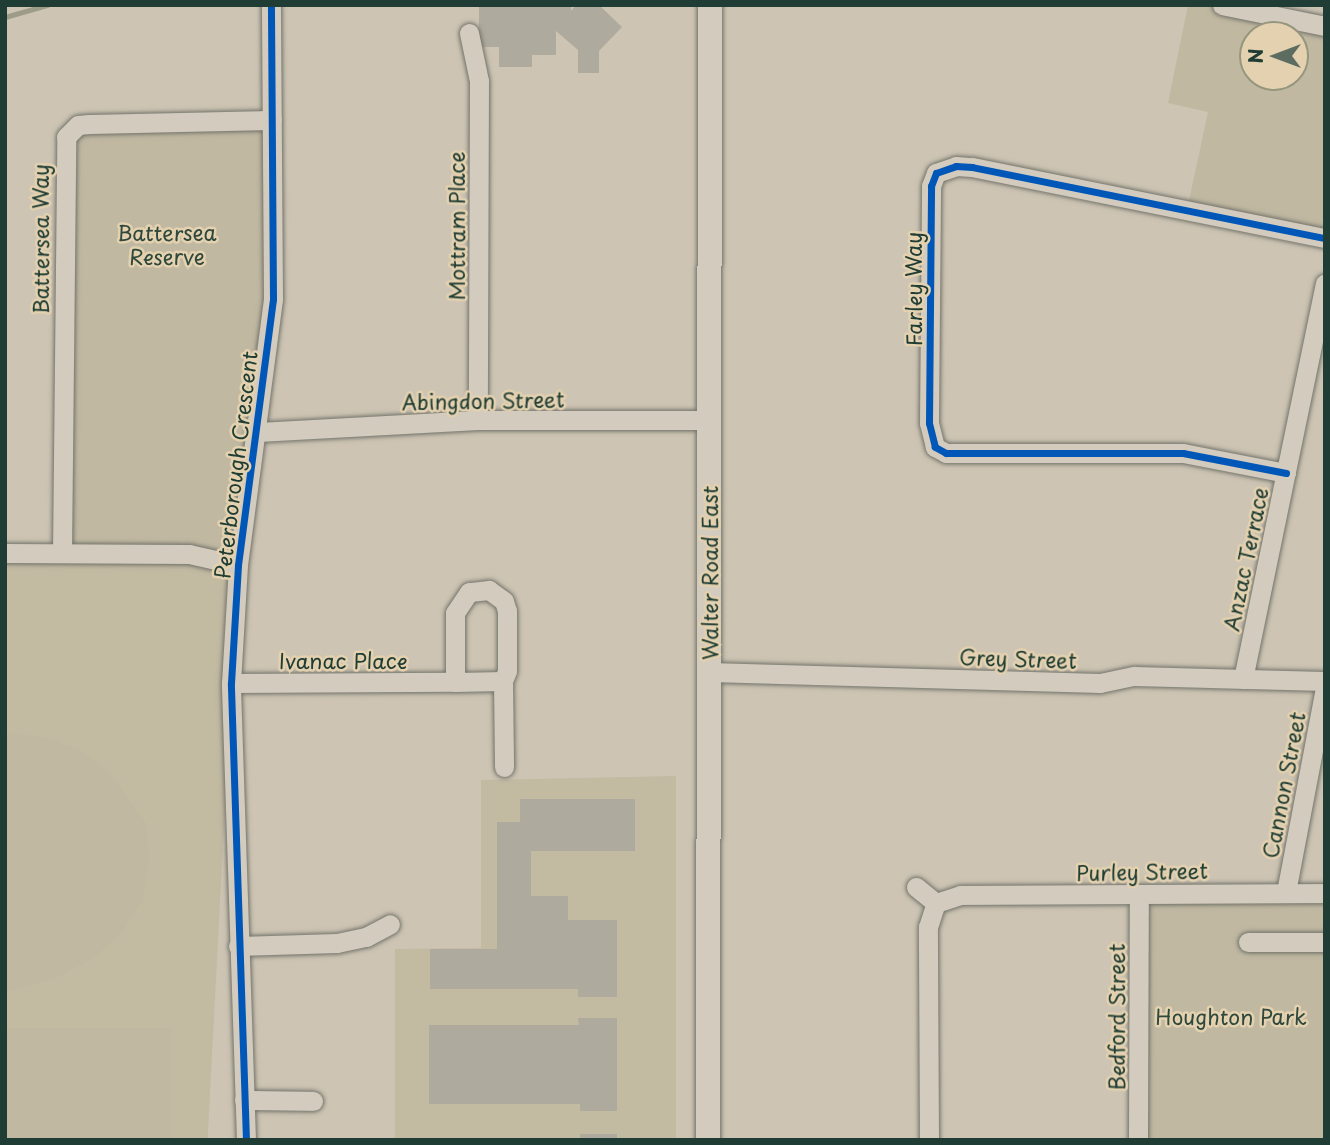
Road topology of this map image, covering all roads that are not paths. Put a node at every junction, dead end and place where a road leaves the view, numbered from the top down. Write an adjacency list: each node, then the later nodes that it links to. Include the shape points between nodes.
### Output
1 (271, 5): 6 (street, Peterborough Crescent)
2 (710, 5): 10 (main road, Walter Road East)
3 (1222, 5): 4 (street)
4 (1325, 26)
5 (469, 33): 9 (street, Mottram Place, via 478,81)
6 (272, 120): 11 (street, Peterborough Crescent, via 273,299); 14 (street, Battersea Way, via 89,124 78,125 66,137)
7 (1325, 238): 12 (street, Farley Way, via 972,167 936,173 931,186 929,423 935,447 946,453 1183,453)
8 (1325, 283): 12 (street, Anzac Terrace)
9 (478, 420): 10 (street, Abingdon Street); 11 (street, Abingdon Street)
10 (709, 420): 16 (main road, Walter Road East)
11 (258, 432): 15 (street, Peterborough Crescent)
12 (1286, 473): 17 (street, Anzac Terrace)
13 (5, 553): 14 (street)
14 (62, 553): 15 (street, via 189,554)
15 (238, 565): 21 (street, Peterborough Crescent)
16 (709, 672): 17 (street, Grey Street, via 1100,683 1134,676); 36 (main road, Walter Road East)
17 (1243, 679): 19 (street, Grey Street)
18 (503, 681): 20 (street, Ivanac Place); 20 (street, via 508,671 508,611 498,594 478,589 463,598 455,613); 23 (street)
19 (1325, 681)
20 (455, 682): 21 (street, Ivanac Place)
21 (231, 683): 32 (street, Peterborough Crescent)
22 (1325, 687): 25 (street, Cannon Street)
23 (504, 767)
24 (916, 887): 28 (street)
25 (1286, 892): 26 (street, Purley Street); 27 (street, Purley Street)
26 (1325, 893)
27 (1139, 894): 28 (street, Purley Street, via 960,895); 38 (street, Bedford Street)
28 (936, 904): 37 (street, via 928,927)
29 (390, 924): 32 (street, via 366,937 337,943)
30 (1248, 942): 31 (street)
31 (1325, 942)
32 (238, 946): 33 (street, Peterborough Crescent)
33 (244, 1100): 34 (street); 35 (street, Peterborough Crescent)
34 (313, 1101)
35 (246, 1140)
36 (708, 1140)
37 (929, 1140)
38 (1138, 1140)

